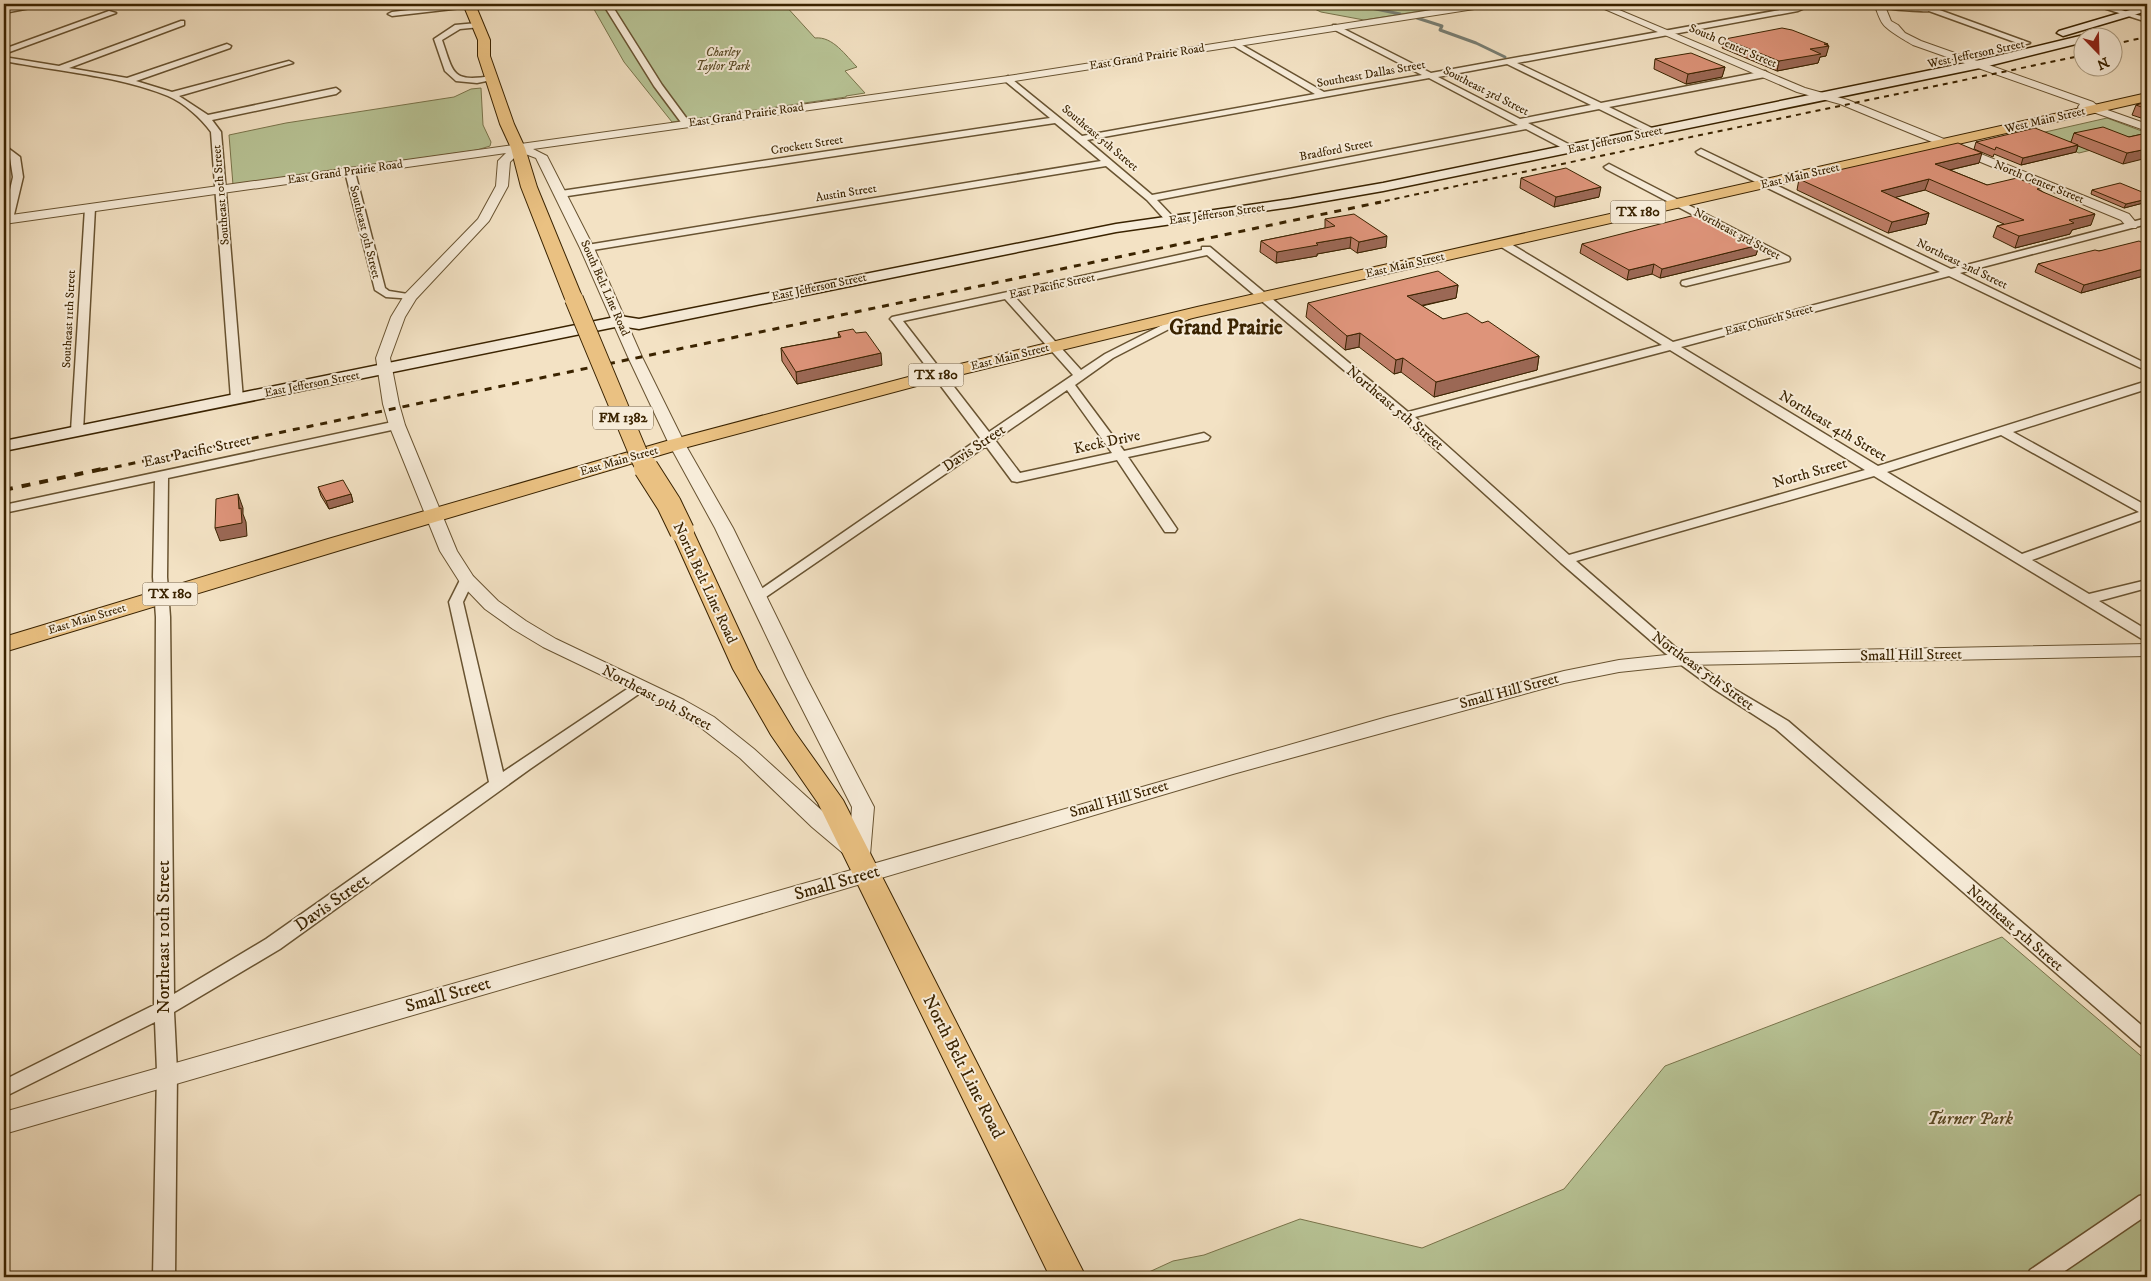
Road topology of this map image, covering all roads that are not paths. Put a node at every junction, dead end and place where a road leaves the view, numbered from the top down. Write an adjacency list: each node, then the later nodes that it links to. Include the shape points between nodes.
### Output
1 (47, 4): 13 (street)
2 (469, 4): 15 (street); 19 (main road, FM 1382)
3 (607, 4): 51 (street, via 658,86)
4 (1487, 4): 20 (street, East Grand Prairie Road)
5 (1598, 4): 11 (street, South Center Street)
6 (1810, 4): 23 (street, Southeast Dallas Street, via 1798,9)
7 (2095, 4): 16 (street)
8 (1879, 5): 9 (street); 21 (street, via 1887,23)
9 (1893, 5): 10 (street); 21 (street, via 1898,23)
10 (1916, 5): 26 (street)
11 (1606, 6): 23 (street, South Center Street)
12 (2147, 8): 16 (main road, West Jefferson Street)
13 (4, 11)
14 (112, 13): 28 (street)
15 (392, 14)
16 (2128, 14): 17 (street); 26 (main road, West Jefferson Street)
17 (2147, 20): 22 (main road, West Jefferson Street)
18 (181, 23): 34 (street)
19 (478, 25): 37 (main road, FM 1382); 37 (street, via 458,27 438,38 454,79 471,82)
20 (1336, 27): 25 (street, East Grand Prairie Road); 36 (street, Southeast 3rd Street)
21 (1896, 27): 29 (street, via 1902,35 1917,43)
22 (2119, 28)
23 (1667, 33): 31 (street, Southeast Dallas Street); 35 (street, South Center Street)
24 (2074, 40): 33 (main road, West Jefferson Street)
25 (1236, 43): 38 (street, East Grand Prairie Road); 43 (street)
26 (2026, 43): 29 (main road, West Jefferson Street)
27 (227, 46): 39 (street)
28 (4, 52)
29 (1956, 58): 33 (street); 40 (main road, West Jefferson Street)
30 (4, 59): 34 (street)
31 (1509, 62): 36 (street, Southeast Dallas Street); 47 (street)
32 (289, 63): 42 (street)
33 (1975, 65): 44 (main road, West Jefferson Street); 48 (street, via 2079,106)
34 (60, 68): 39 (street)
35 (1765, 74): 40 (street, South Center Street); 47 (street, Bradford Street)
36 (1431, 77): 43 (street, Southeast Dallas Street); 52 (street, Southeast 3rd Street)
37 (492, 79): 60 (main road, FM 1382)
38 (1008, 79): 50 (street, Southeast 5th Street); 51 (street, East Grand Prairie Road)
39 (128, 81): 42 (street)
40 (1801, 90): 44 (street, South Center Street); 46 (street, South Center Street); 53 (main road, East Jefferson Street)
41 (336, 91): 49 (street)
42 (172, 95): 49 (street)
43 (1323, 95): 56 (street, Southeast Dallas Street)
44 (1828, 96): 46 (main road, West Jefferson Street); 58 (street, South Center Street)
45 (2147, 97): 48 (main road, West Main Street / TX 180)
46 (1814, 99): 55 (main road, East Jefferson Street); 58 (street, South Center Street)
47 (1600, 106): 52 (street, Bradford Street); 53 (street)
48 (2095, 109): 54 (street); 58 (main road, West Main Street / TX 180)
49 (206, 118): 72 (street, Southeast 10th Street, via 216,132)
50 (1057, 120): 56 (street, Southeast 5th Street); 73 (street, Crockett Street)
51 (686, 123): 60 (street, East Grand Prairie Road)
52 (1524, 124): 57 (street, Southeast 3rd Street); 74 (street, Bradford Street)
53 (1636, 124): 55 (street); 57 (main road, East Jefferson Street)
54 (2147, 128)
55 (1653, 132): 61 (main road, East Jefferson Street)
56 (1080, 139): 65 (street, Southeast 5th Street)
57 (1555, 140): 61 (street, Southeast 3rd Street); 62 (main road, East Jefferson Street)
58 (1937, 145): 70 (main road, East Main Street / TX 180); 80 (street, North Center Street, via 2110,220)
59 (4, 148): 78 (street, via 15,157 18,177)
60 (518, 148): 68 (street, East Grand Prairie Road); 73 (street, South Belt Line Road / FM 1382, via 541,156); 87 (street, via 504,161 502,186 483,222); 128 (main road, North Belt Line Road / FM 1382, bridge, via 529,187 641,460 669,504 745,669 784,735)
61 (1571, 149): 64 (main road, East Jefferson Street)
62 (1498, 152): 64 (main road); 66 (main road, East Jefferson Street)
63 (1701, 152): 70 (street, Northeast 2nd Street)
64 (1514, 161): 69 (main road, East Jefferson Street)
65 (1108, 164): 74 (street, Southeast 5th Street); 83 (street, Austin Street)
66 (1428, 166): 69 (main road); 71 (main road, East Jefferson Street)
67 (1609, 167): 75 (street)
68 (350, 172): 72 (street, East Grand Prairie Road); 87 (street, Southeast 9th Street, via 380,290 386,294)
69 (1443, 175): 71 (main road, East Jefferson Street)
70 (1766, 184): 75 (main road, East Main Street / TX 180); 84 (street, Northeast 2nd Street)
71 (1360, 185): 77 (main road, East Jefferson Street)
72 (220, 190): 76 (street, East Grand Prairie Road); 99 (street, Southeast 10th Street)
73 (561, 194): 83 (street, South Belt Line Road / FM 1382)
74 (1150, 198): 77 (street, Southeast 5th Street)
75 (1678, 203): 82 (main road, East Main Street / TX 180); 85 (street, Northeast 3rd Street, via 1785,259)
76 (90, 208): 78 (street, East Grand Prairie Road); 102 (street, Southeast 11th Street)
77 (1166, 215): 90 (main road, East Jefferson Street, via 1116,228 982,248 639,324)
78 (6, 219)
79 (2147, 221): 80 (street, East Church Street)
80 (2132, 225): 81 (street, North Center Street); 84 (street, East Church Street)
81 (2147, 231)
82 (1502, 243): 88 (main road, East Main Street / TX 180); 92 (street, Northeast 4th Street)
83 (587, 248): 90 (street, South Belt Line Road / FM 1382)
84 (1950, 273): 92 (street, East Church Street); 93 (street, Northeast 2nd Street)
85 (1686, 283)
86 (1007, 295): 88 (street, East Pacific Street, via 1207,251); 91 (street); 95 (street, East Pacific Street, via 896,319)
87 (410, 297): 94 (street, via 383,358)
88 (1261, 297): 89 (main road, East Main Street / TX 180); 100 (street, Northeast 5th Street)
89 (1197, 312): 91 (main road, East Main Street / TX 180); 96 (street, Davis Street, via 1109,356)
90 (620, 321): 94 (main road, East Jefferson Street); 106 (street, South Belt Line Road / FM 1382)
91 (1054, 346): 95 (main road, East Main Street / TX 180); 96 (street)
92 (1669, 346): 100 (street, East Church Street); 109 (street, Northeast 4th Street)
93 (2147, 368)
94 (385, 369): 99 (main road, East Jefferson Street); 101 (street, Northeast 9th Street)
95 (938, 375): 105 (street); 106 (main road, East Main Street / TX 180)
96 (1080, 376): 97 (street, Davis Street)
97 (1068, 384): 105 (street, Davis Street); 108 (street)
98 (2147, 385): 103 (street, North Street)
99 (237, 399): 102 (main road, East Jefferson Street)
100 (1406, 416): 116 (street, Northeast 5th Street)
101 (397, 425): 110 (street, East Pacific Street); 113 (street, Northeast 9th Street)
102 (77, 431): 107 (main road, East Jefferson Street)
103 (2003, 431): 109 (street, North Street); 112 (street)
104 (1204, 437): 108 (street, Keck Drive)
105 (987, 439): 108 (street, Keck Drive, via 1017,478); 120 (street, Davis Street)
106 (677, 444): 113 (main road, East Main Street / TX 180); 120 (street, FM 1382)
107 (4, 446)
108 (1121, 456): 114 (street)
109 (1876, 471): 115 (street, Northeast 4th Street); 116 (street, North Street)
110 (162, 475): 111 (street, East Pacific Street); 119 (street)
111 (4, 509)
112 (2147, 512): 115 (street)
113 (433, 515): 117 (street, Northeast 9th Street); 119 (main road, East Main Street / TX 180)
114 (1170, 529)
115 (2021, 559): 121 (street, Northeast 4th Street)
116 (1566, 560): 125 (street, Northeast 5th Street, via 1670,650)
117 (467, 579): 126 (street, Northeast 9th Street, via 490,604 531,632); 127 (street, via 456,602)
118 (2147, 584): 121 (street)
119 (162, 596): 123 (main road, East Main Street / TX 180); 129 (street, Northeast 10th Street)
120 (758, 596): 128 (street, FM 1382, via 863,807)
121 (2088, 599): 122 (street, Northeast 4th Street)
122 (2147, 636)
123 (4, 645)
124 (2147, 650): 125 (street, Small Hill Street)
125 (1685, 659): 128 (street, Small Hill Street, via 1601,670 1489,696); 130 (street, Northeast 5th Street, via 1782,726)
126 (641, 686): 127 (street, Davis Street); 128 (street, Northeast 9th Street, via 707,722)
127 (498, 785): 129 (street, Davis Street, via 273,944)
128 (873, 866): 131 (street, Small Street); 136 (main road, North Belt Line Road)
129 (164, 1009): 131 (street, Northeast 10th Street); 132 (street, Davis Street)
130 (2147, 1041)
131 (167, 1076): 133 (street, Small Street); 135 (street, Northeast 10th Street)
132 (4, 1088)
133 (4, 1123)
134 (2147, 1204): 137 (street)
135 (164, 1277)
136 (1068, 1277)
137 (2038, 1277)

